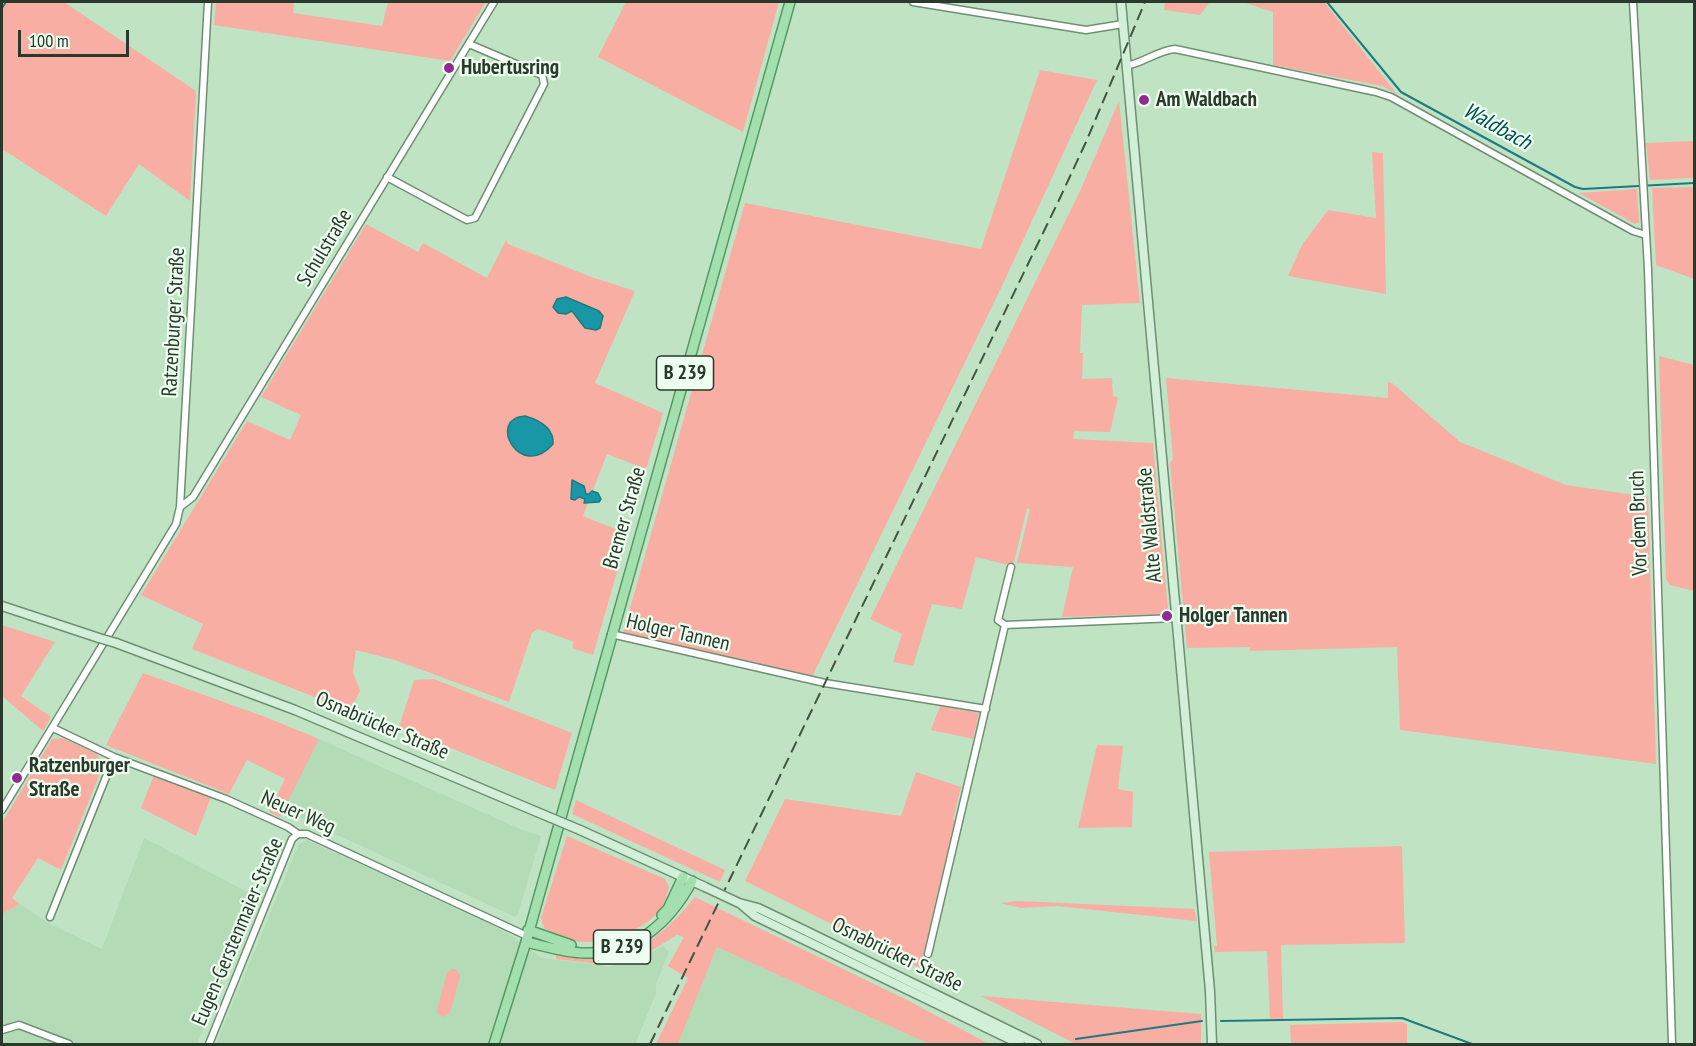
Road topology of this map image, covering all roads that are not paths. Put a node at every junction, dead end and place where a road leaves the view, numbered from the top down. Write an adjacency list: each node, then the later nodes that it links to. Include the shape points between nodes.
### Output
1 (208, 2): 12 (street, Ratzenburger Straße)
2 (494, 2): 8 (street, Schulstraße)
3 (790, 2): 17 (main road, Bremer Straße / B 239)
4 (913, 2): 7 (street, via 1086,30)
5 (1121, 2): 7 (main road, Alte Waldstraße)
6 (1633, 2): 11 (street, Vor dem Bruch)
7 (1122, 24): 9 (main road, Alte Waldstraße)
8 (468, 44): 10 (street, Schulstraße); 10 (street, via 544,79 475,218 467,220)
9 (1126, 66): 11 (street, via 1175,49 1376,92); 15 (main road, Alte Waldstraße)
10 (387, 177): 12 (street, Schulstraße, via 193,497)
11 (1646, 235): 35 (street, Vor dem Bruch)
12 (180, 507): 19 (street, Ratzenburger Straße, via 176,524)
13 (1011, 567): 16 (street, via 998,620)
14 (2, 606): 23 (main road, Osnabrücker Straße, bridge, via 116,643 295,710)
15 (1176, 618): 16 (street); 34 (main road, Alte Waldstraße)
16 (1005, 625): 18 (street)
17 (611, 634): 18 (street, Holger Tannen, via 825,683); 26 (main road, Bremer Straße / B 239)
18 (986, 709): 27 (street)
19 (53, 728): 20 (street, Neuer Weg); 21 (street, Ratzenburger Straße)
20 (114, 757): 22 (street, Neuer Weg, via 226,799); 25 (street)
21 (2, 810)
22 (298, 834): 26 (street, Neuer Weg, via 307,834); 30 (street, Eugen-Gerstenmaier-Straße, via 292,839)
23 (687, 879): 24 (main road, Osnabrücker Straße, bridge); 26 (main road, B 239, via 668,909 652,925 626,940 585,949)
24 (740, 903): 32 (main road, Osnabrücker Straße, via 755,916); 33 (main road, Osnabrücker Straße, via 758,908)
25 (50, 916)
26 (527, 936): 31 (main road, Bremer Straße / B 239)
27 (928, 954)
28 (2, 1030): 29 (street, via 20,1024)
29 (69, 1044)
30 (209, 1044)
31 (494, 1044)
32 (1020, 1044)
33 (1037, 1044)
34 (1212, 1044)
35 (1672, 1044)

